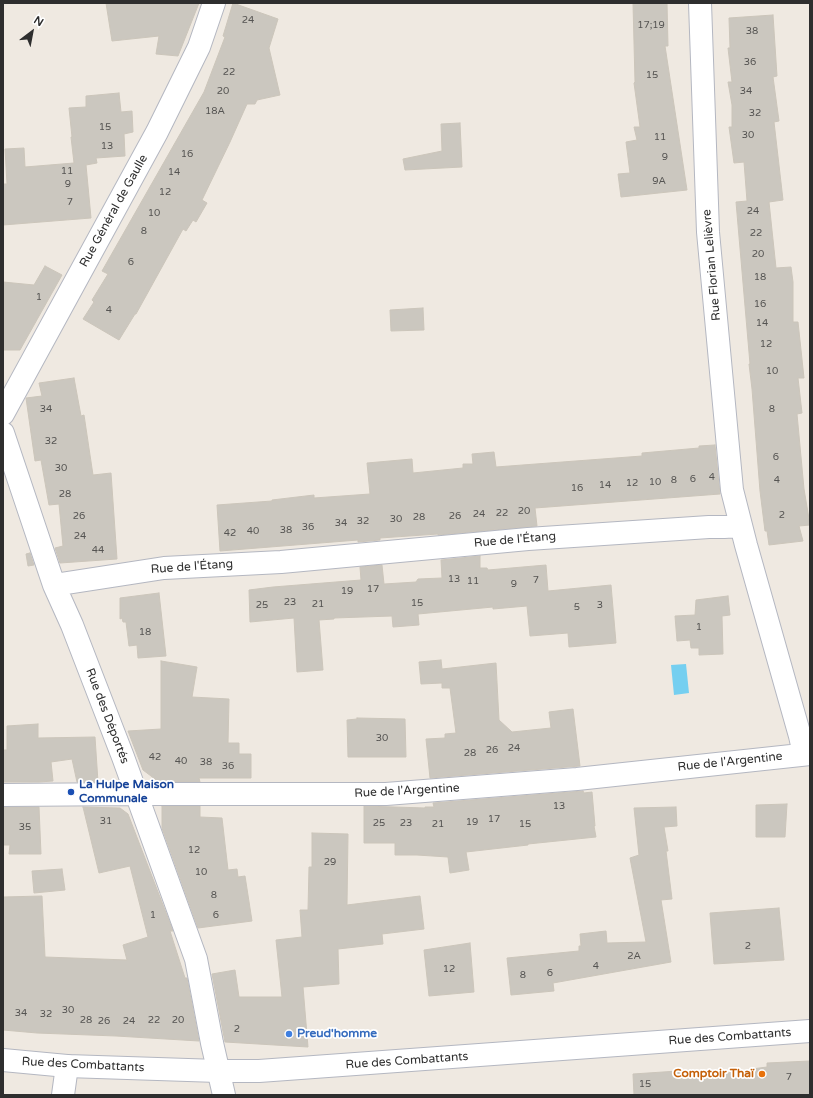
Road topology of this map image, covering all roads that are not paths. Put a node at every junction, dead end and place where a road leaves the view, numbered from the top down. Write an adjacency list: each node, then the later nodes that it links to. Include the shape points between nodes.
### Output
1 (214, 3): 3 (street, Rue Général de Gaulle, via 199,47 157,132)
2 (700, 3): 5 (street, Rue Florian Lelièvre, via 708,232 732,490)
3 (3, 414)
4 (3, 434): 6 (street, Rue des Déportés)
5 (741, 526): 6 (street, Rue de l'Étang, via 528,539 281,562 164,568); 7 (street)
6 (54, 584): 8 (street, Rue des Déportés)
7 (807, 754): 8 (street, Rue de l'Argentine, via 578,779 386,794)
8 (136, 794): 9 (street, Rue de l'Argentine); 13 (street, Rue des Déportés, via 196,959)
9 (3, 795)
10 (810, 1032): 13 (street, Rue des Combattants, via 267,1071)
11 (3, 1060): 12 (street, Rue des Combattants)
12 (66, 1066): 13 (street, Rue des Combattants); 14 (street)
13 (218, 1071): 15 (street, Rue des Déportés)
14 (63, 1095)
15 (224, 1095)

